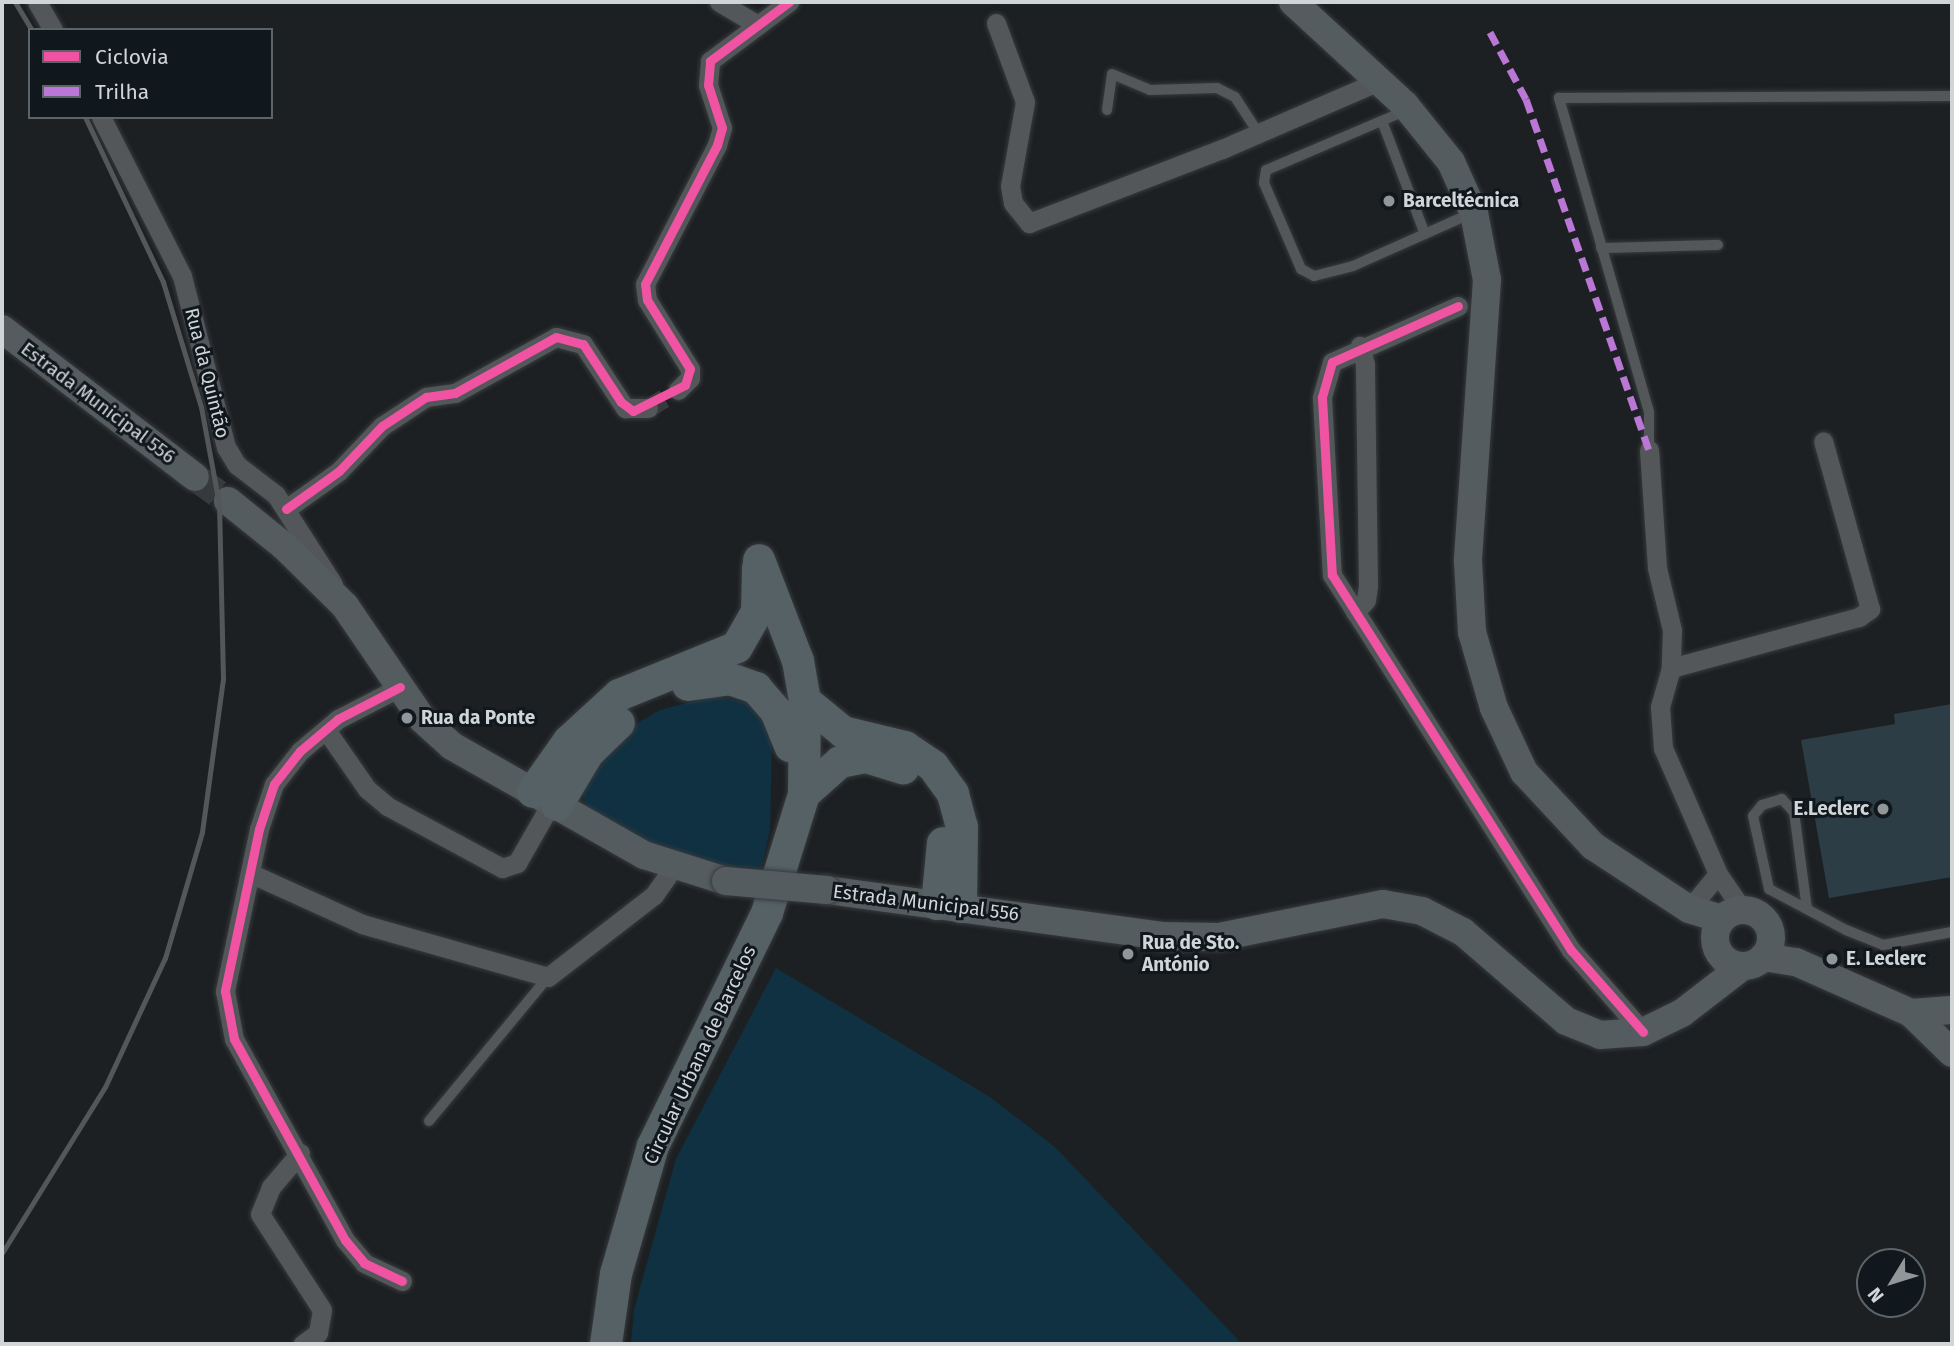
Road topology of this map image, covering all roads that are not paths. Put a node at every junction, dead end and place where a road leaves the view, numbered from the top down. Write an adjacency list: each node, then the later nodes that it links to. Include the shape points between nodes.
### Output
1 (37, 2): 7 (street)
2 (719, 2): 6 (street)
3 (789, 2): 6 (street)
4 (1293, 2): 8 (main road)
5 (996, 23): 14 (street, via 1025,102 1010,187 1013,203 1029,223)
6 (758, 25): 22 (street, via 710,61 708,85 722,128 643,290 690,369 690,378)
7 (52, 28)
8 (1379, 81): 11 (main road); 14 (street)
9 (1952, 96): 18 (lane, via 1559,98)
10 (1107, 110): 14 (lane, via 1112,74 1150,90 1217,88 1235,97)
11 (1409, 110): 13 (lane); 15 (main road, via 1451,162)
12 (102, 119): 28 (street, Rua da Quintão, via 182,276 226,447)
13 (1382, 121): 16 (lane); 16 (lane, via 1280,161 1266,170 1264,184 1301,270 1314,276 1353,266)
14 (1259, 134)
15 (1474, 213): 16 (lane); 44 (main road, via 1487,280 1468,561 1472,632 1494,708 1524,772 1567,821 1621,869)
16 (1425, 234)
17 (1718, 245): 18 (lane)
18 (1601, 248): 25 (lane, via 1649,412)
19 (1458, 306): 21 (street)
20 (2, 329): 26 (main road, Estrada Municipal 556)
21 (1360, 346): 31 (street, via 1365,364 1367,584 1366,600); 31 (street, via 1332,362 1322,398 1332,575)
22 (678, 390)
23 (648, 408): 28 (street, via 625,408 583,344 556,337 455,393 426,397 382,426 339,471)
24 (1823, 441): 32 (street, via 1870,608 1860,617)
25 (1649, 450): 32 (street, via 1650,515 1672,630)
26 (195, 477)
27 (228, 501): 30 (main road, Estrada Municipal 556, via 284,546)
28 (286, 509): 30 (street, Rua da Quintão)
29 (772, 592): 34 (main road, Circular Urbana de Barcelos, via 793,639); 36 (main road, Circular Urbana de Barcelos); 38 (main road, via 759,560 757,612 737,647 619,695 569,741)
30 (345, 606): 33 (main road, Estrada Municipal 556)
31 (1355, 612): 53 (street, via 1571,950)
32 (1671, 668): 42 (street, via 1660,708 1663,748)
33 (400, 687): 35 (street); 38 (main road, Estrada Municipal 556, via 422,719 452,746)
34 (805, 701): 37 (main road, Circular Urbana de Barcelos); 43 (main road, via 843,732 905,747 933,766 953,794 962,827)
35 (326, 730): 38 (street, via 367,789 387,806 502,868 517,863); 41 (street, via 274,784)
36 (790, 746): 38 (main road, via 776,711 756,688 730,679 702,680 663,693 608,732); 39 (main road, Circular Urbana de Barcelos)
37 (804, 794): 39 (main road, Circular Urbana de Barcelos); 43 (main road, via 840,762 866,757 897,763 920,780 936,802 944,830)
38 (548, 800): 40 (main road, Estrada Municipal 556)
39 (786, 850): 59 (main road, Circular Urbana de Barcelos, via 767,913 653,1146 615,1273)
40 (673, 868): 43 (main road, Estrada Municipal 556, bridge, via 726,881); 49 (street, via 654,895)
41 (252, 874): 49 (street, via 362,923); 56 (street, via 225,991 234,1039)
42 (1718, 874): 44 (street); 46 (street)
43 (949, 906): 53 (main road, Estrada Municipal 556, via 1162,936 1219,937 1383,904 1422,911 1463,932 1566,1021 1600,1035)
44 (1689, 909): 46 (main road)
45 (1807, 909): 45 (lane, via 1794,812 1782,799 1762,805 1753,816 1769,889); 47 (lane, via 1884,945)
46 (1724, 926): 48 (main road, via 1727,961); 48 (main road, via 1759,915); 50 (main road)
47 (1952, 932)
48 (1759, 954): 50 (main road, Estrada Municipal 556); 52 (main road, via 1796,962)
49 (548, 977): 55 (lane)
50 (1708, 989): 53 (main road, Estrada Municipal 556, via 1682,1013)
51 (1952, 1009): 52 (main road); 54 (main road, via 1943,1026)
52 (1911, 1013): 54 (main road)
53 (1643, 1031)
54 (1949, 1048)
55 (429, 1121)
56 (300, 1153): 57 (street, via 345,1240 365,1263); 58 (street, via 271,1187 260,1214 321,1310 318,1333)
57 (402, 1281)
58 (303, 1344)
59 (606, 1344)

